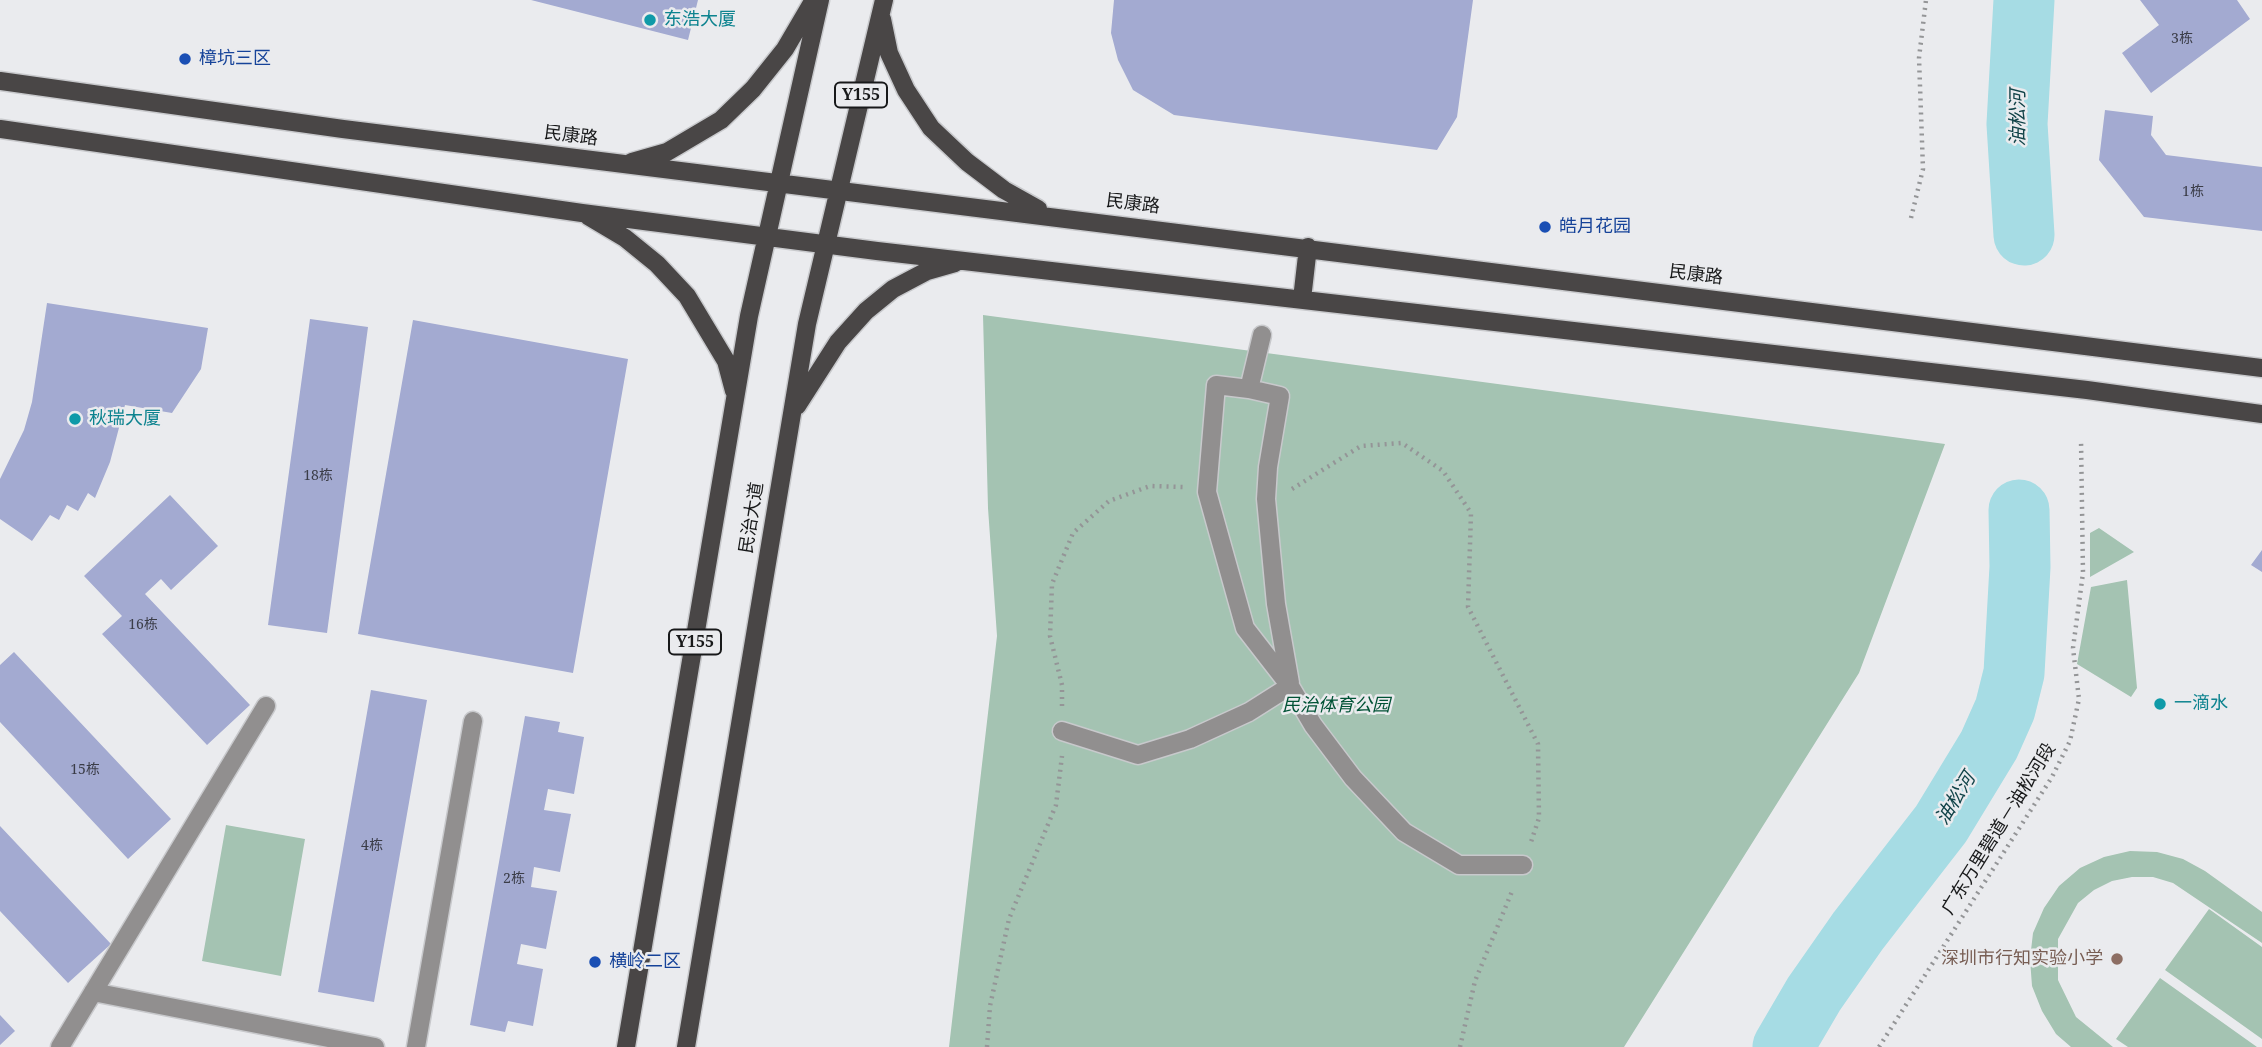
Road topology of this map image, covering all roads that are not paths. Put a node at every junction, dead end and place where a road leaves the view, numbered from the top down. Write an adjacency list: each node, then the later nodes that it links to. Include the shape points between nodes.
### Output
1 (813, 0): 6 (main road, via 785,49 721,120 667,152)
2 (820, 0): 7 (main road, 民治大道 / Y155)
3 (883, 6): 8 (main road, 民治大道 / Y155); 10 (main road, via 889,53 906,90 932,128 1004,190)
4 (0, 80): 6 (main road, 民康路)
5 (0, 128): 9 (main road)
6 (624, 164): 7 (main road, 民康路)
7 (777, 183): 8 (main road, 民康路); 11 (main road, 民治大道 / Y155)
8 (837, 190): 10 (main road, 民康路); 12 (main road, 民治大道 / Y155)
9 (582, 213): 11 (main road); 19 (main road, via 625,238 687,296 726,361)
10 (1047, 215): 13 (main road, 民康路)
11 (765, 237): 12 (main road); 19 (main road, 民治大道 / Y155)
12 (824, 244): 14 (main road); 21 (main road, 民治大道 / Y155)
13 (1308, 247): 15 (main road); 17 (main road, 民康路)
14 (965, 260): 15 (main road); 21 (main road, via 927,271 893,289 866,311 838,342)
15 (1302, 299): 20 (main road)
16 (1262, 335): 18 (street)
17 (2262, 368)
18 (1249, 389): 22 (street, via 1280,396 1266,499); 22 (street, via 1216,385 1207,492 1245,628)
19 (736, 400): 31 (main road, 民治大道 / Y155)
20 (2262, 414)
21 (790, 418): 32 (main road, 民治大道 / Y155)
22 (1290, 686): 25 (street, via 1249,712 1190,739 1138,755); 26 (street, via 1353,778 1404,832 1459,865)
23 (266, 706): 27 (street)
24 (473, 721): 30 (street)
25 (1062, 732)
26 (1523, 864)
27 (93, 992): 28 (street); 29 (street)
28 (60, 1047)
29 (375, 1047)
30 (416, 1047)
31 (626, 1047)
32 (687, 1047)

